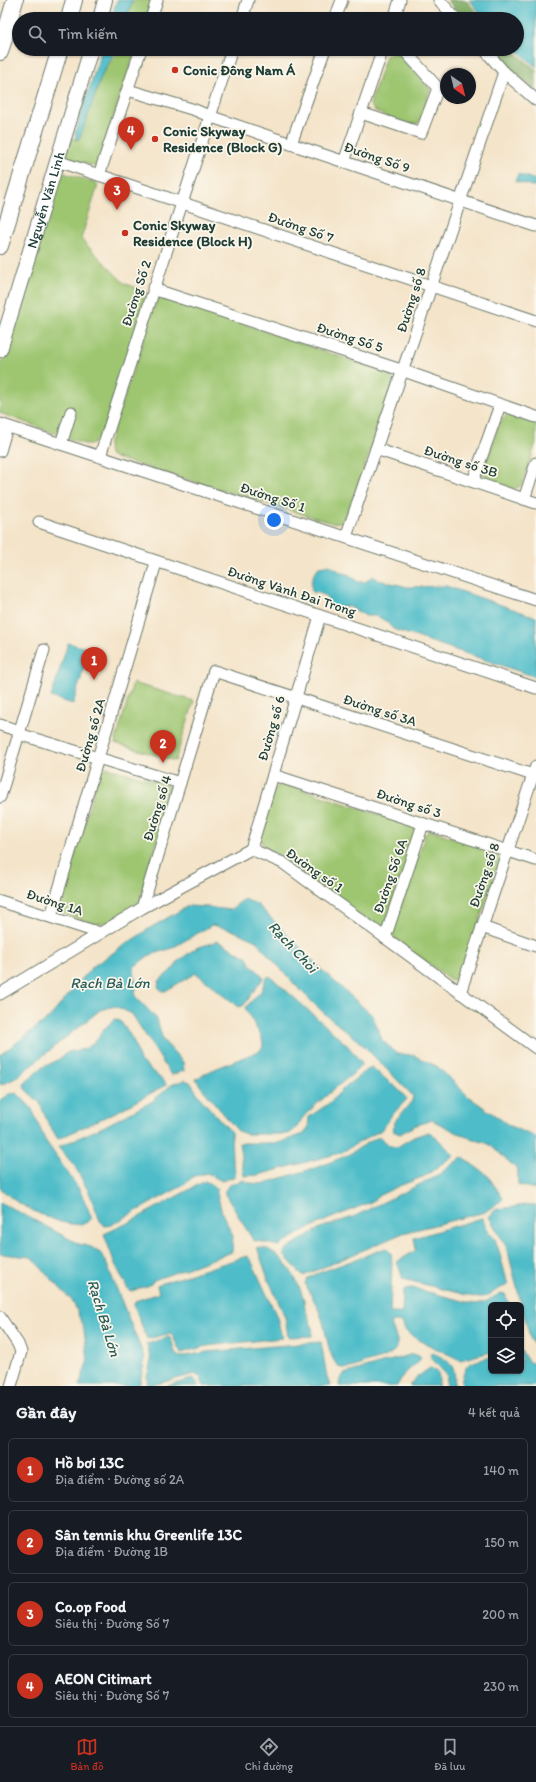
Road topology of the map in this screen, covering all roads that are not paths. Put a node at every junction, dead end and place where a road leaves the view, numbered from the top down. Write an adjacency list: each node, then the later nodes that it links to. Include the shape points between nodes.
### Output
1 (15, 0): 16 (highway)
2 (74, 0): 9 (highway)
3 (105, 0): 10 (main road)
4 (157, 0): 11 (street)
5 (248, 0): 12 (street)
6 (342, 0): 13 (street)
7 (400, 0): 14 (street)
8 (439, 0): 15 (street)
9 (71, 12)
10 (102, 12)
11 (153, 12)
12 (244, 12)
13 (338, 12)
14 (396, 12)
15 (450, 12)
16 (0, 52)
17 (58, 56): 37 (highway)
18 (89, 56): 31 (main road, Nguyễn Văn Linh)
19 (139, 56): 26 (street)
20 (230, 56): 29 (street, Đường Số 2)
21 (322, 56): 30 (street)
22 (381, 56): 28 (street)
23 (409, 56): 28 (street, via 438,88 421,133)
24 (490, 56): 25 (street)
25 (504, 72): 27 (street); 34 (street, Đường số 8)
26 (128, 90): 29 (street, Đường Số 9); 33 (street)
27 (536, 100)
28 (361, 113): 32 (street)
29 (209, 116): 30 (street, Đường Số 9); 35 (street, Đường Số 2)
30 (291, 144): 32 (street, Đường Số 9)
31 (57, 161): 33 (street, Đường Số 7); 41 (main road, Nguyễn Văn Linh)
32 (344, 162): 34 (street, Đường Số 9)
33 (99, 175): 35 (street, Đường Số 7)
34 (460, 201): 36 (street, Đường Số 9); 38 (street, Đường số 8)
35 (181, 202): 38 (street, Đường Số 7); 39 (street, Đường Số 2)
36 (535, 223)
37 (0, 246)
38 (431, 286): 40 (street, Đường Số 7); 42 (street, Đường số 8)
39 (153, 289): 42 (street, Đường Số 5); 50 (street, Đường Số 2)
40 (536, 321)
41 (0, 350)
42 (404, 371): 43 (street, Đường Số 5); 48 (street, Đường số 8)
43 (500, 405): 45 (street, Đường Số 5); 52 (street)
44 (71, 412): 47 (street)
45 (536, 417)
46 (4, 425): 47 (street, Đường Số 1); 49 (street)
47 (61, 444): 50 (street, Đường Số 1)
48 (376, 449): 52 (street, Đường số 3B); 56 (street, Đường số 8)
49 (0, 451)
50 (100, 456): 56 (street, Đường Số 1)
51 (536, 463): 53 (street)
52 (473, 481): 53 (street, Đường số 3B)
53 (524, 499): 54 (street, Đường số 3B)
54 (536, 503)
55 (38, 522): 57 (street, Đường Vành Đai Trong)
56 (346, 537): 58 (street, Đường Số 1)
57 (156, 563): 59 (street, Đường Vành Đai Trong); 66 (street, Đường số 2A)
58 (536, 600)
59 (320, 616): 62 (street, Đường Vành Đai Trong); 63 (street, Đường số 6)
60 (44, 650): 65 (street)
61 (214, 671): 63 (street, Đường số 3A); 69 (street, Đường số 4)
62 (536, 688)
63 (295, 698): 67 (street, Đường số 3A); 68 (street, Đường số 6)
64 (0, 725): 65 (street)
65 (19, 733): 66 (street); 70 (street)
66 (99, 759): 69 (street); 77 (street, Đường số 2A)
67 (535, 773): 73 (street, Đường số 8)
68 (273, 775): 71 (street, Đường số 3); 72 (street, Đường số 6)
69 (180, 783): 76 (street, Đường số 4)
70 (0, 797)
71 (424, 824): 73 (street, Đường số 3); 80 (street, Đường Số 6A)
72 (251, 849): 76 (street); 80 (street, Đường số 1, via 283,863)
73 (508, 851): 74 (street, Đường số 3); 78 (street, Đường số 8)
74 (536, 860)
75 (0, 901): 77 (street, Đường 1A)
76 (142, 908): 79 (street)
77 (51, 916): 79 (street, Đường 1A)
78 (482, 927): 81 (street); 82 (street, Đường số 8)
79 (100, 932): 83 (street)
80 (385, 938): 82 (street, Đường số 1)
81 (536, 946)
82 (460, 993): 84 (street, Đường số 1)
83 (0, 994)
84 (536, 1048)
85 (0, 1317): 86 (street, via 21,1352)
86 (12, 1386)

